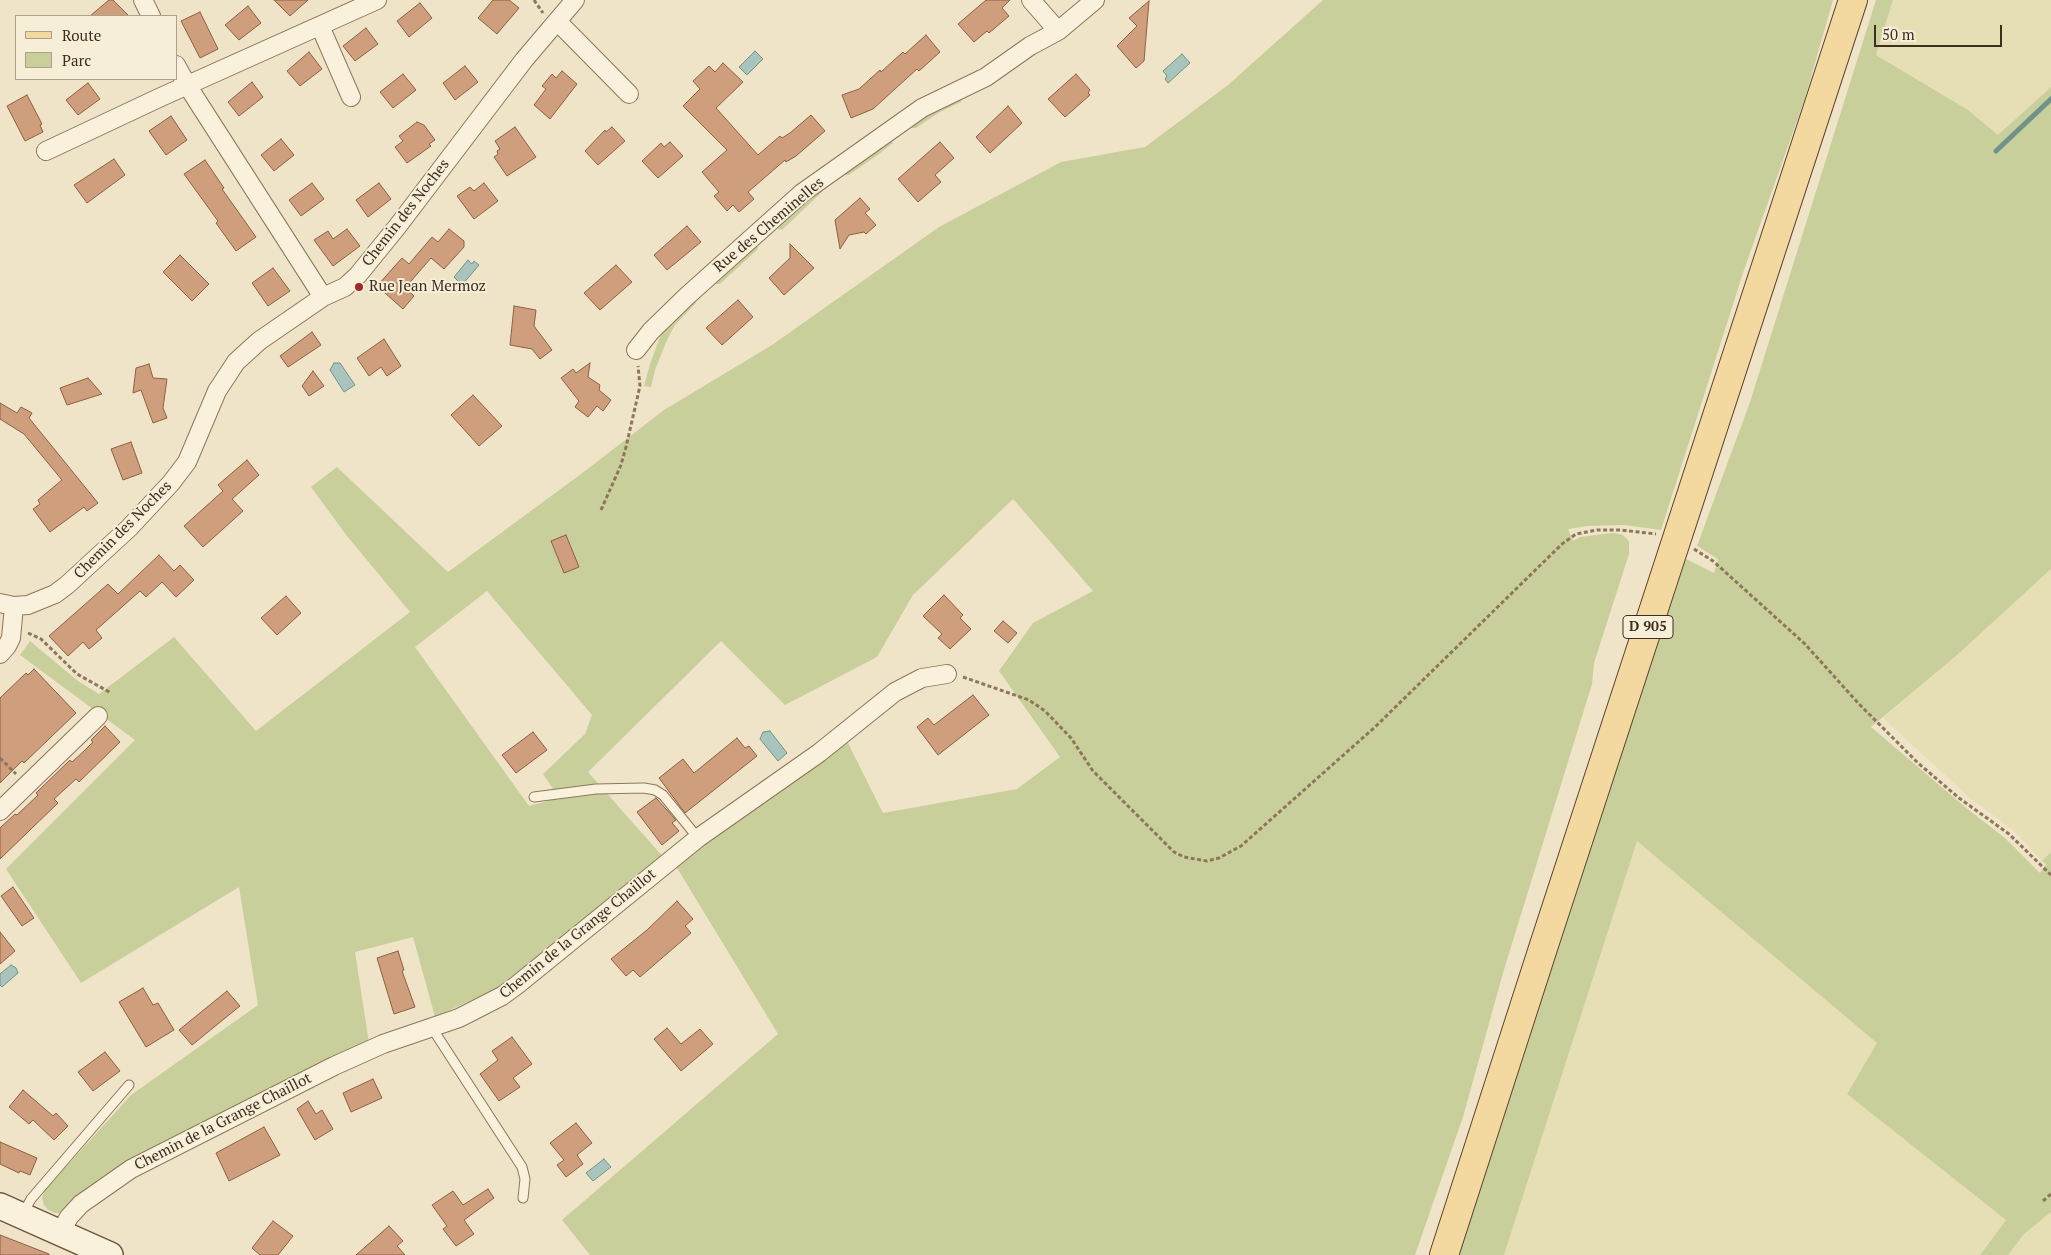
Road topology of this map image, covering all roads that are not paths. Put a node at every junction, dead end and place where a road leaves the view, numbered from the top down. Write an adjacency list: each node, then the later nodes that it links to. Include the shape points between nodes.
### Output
1 (143, 0): 7 (street)
2 (377, 0): 9 (street)
3 (575, 0): 8 (street, Chemin des Noches)
4 (1031, 0): 10 (street)
5 (1095, 0): 10 (street, Rue des Cheminelles)
6 (1853, 0): 31 (main road, D 905)
7 (150, 15)
8 (557, 21): 13 (street); 16 (street, Chemin des Noches, via 358,275 345,288)
9 (320, 26): 12 (street); 14 (street)
10 (1058, 30): 17 (street, Rue des Cheminelles, via 986,77 922,108 802,193 686,296)
11 (178, 69): 12 (street)
12 (187, 85): 15 (street); 16 (street)
13 (629, 94)
14 (351, 97)
15 (46, 151)
16 (323, 297): 18 (street, Chemin des Noches, via 259,341 236,362 217,391 186,462 129,528 55,594 28,605)
17 (636, 350)
18 (7, 605): 19 (street, via 13,630)
19 (0, 654)
20 (947, 674): 24 (street, Chemin de la Grange Chaillot, via 922,678 895,692 819,753)
21 (98, 716): 23 (street)
22 (534, 796): 24 (lane, via 596,789 655,790 663,795)
23 (0, 811)
24 (698, 838): 25 (street, Chemin de la Grange Chaillot, via 517,986 485,1006)
25 (432, 1028): 27 (lane, via 522,1167 525,1179); 29 (street, Chemin de la Grange Chaillot, via 383,1044 334,1066 131,1169 81,1204)
26 (129, 1086): 28 (lane, via 31,1199)
27 (523, 1198)
28 (11, 1211): 29 (main road)
29 (60, 1233): 30 (main road)
30 (110, 1255)
31 (1444, 1255)

